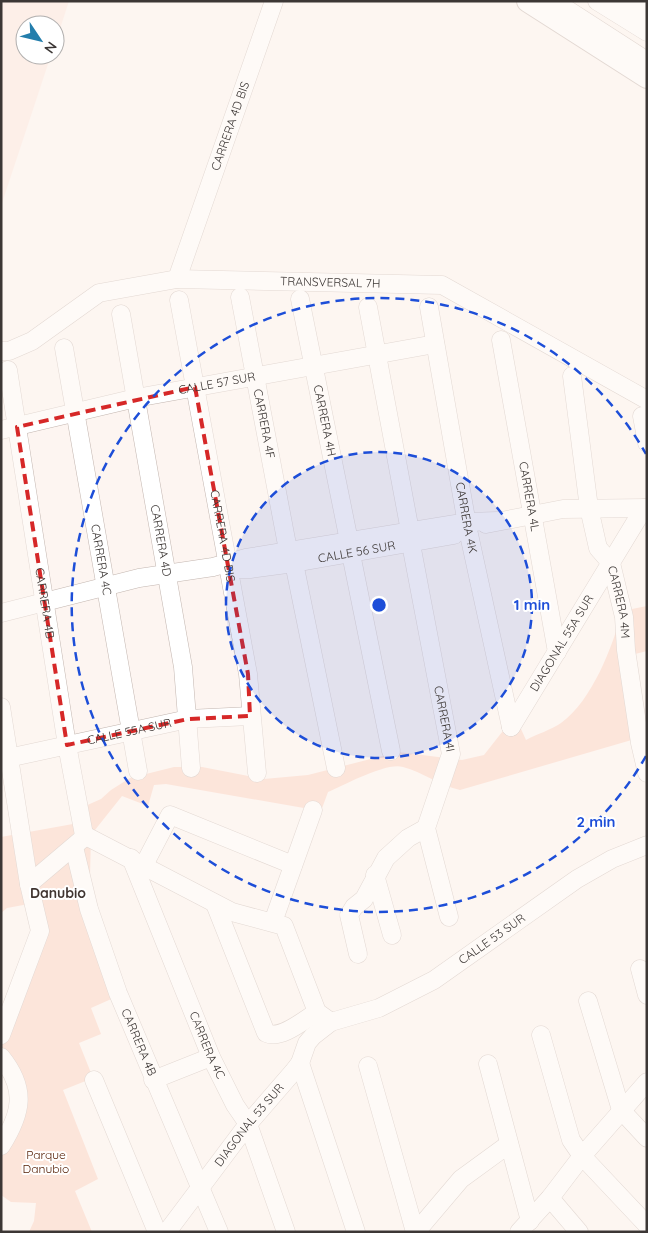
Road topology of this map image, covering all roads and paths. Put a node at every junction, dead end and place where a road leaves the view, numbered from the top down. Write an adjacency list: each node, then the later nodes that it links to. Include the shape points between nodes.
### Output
1 (274, 1): 10 (street, CARRERA 4D BIS)
2 (528, 1): 9 (main road)
3 (554, 1): 8 (street)
4 (597, 1): 7 (street)
5 (622, 1): 6 (main road)
6 (647, 16)
7 (647, 32)
8 (647, 61)
9 (647, 77)
10 (178, 279): 20 (street, TRANSVERSAL 7H, via 99,293 32,342); 28 (street, TRANSVERSAL 7H, via 442,286)
11 (240, 297): 24 (street, CARRERA 4F)
12 (300, 299): 22 (street, CARRERA 4H)
13 (179, 300): 26 (street, CARRERA 4D BIS)
14 (368, 307): 21 (street, CARRERA 4I)
15 (429, 307): 18 (street, CARRERA 4K)
16 (121, 314): 27 (street, CARRERA 4D)
17 (501, 340): 34 (street, CARRERA 4L)
18 (435, 344): 21 (street, CALLE 57 SUR); 35 (street, CARRERA 4K)
19 (64, 348): 29 (street, CARRERA 4C)
20 (1, 351)
21 (377, 356): 22 (street, CALLE 57 SUR); 36 (street, CARRERA 4I)
22 (313, 366): 24 (street, CALLE 57 SUR); 37 (street, CARRERA 4H)
23 (8, 370): 30 (street, CARRERA 4B)
24 (255, 376): 26 (street, CALLE 57 SUR); 38 (street, CARRERA 4F)
25 (572, 376): 32 (street, CARRERA 4M)
26 (195, 387): 27 (street, CALLE 57 SUR); 40 (street, CARRERA 4D BIS)
27 (136, 398): 29 (street, CALLE 57 SUR); 41 (street, CARRERA 4D)
28 (644, 408): 31 (street)
29 (75, 412): 30 (street, CALLE 57 SUR); 42 (street, CARRERA 4C)
30 (9, 428): 43 (street, CARRERA 4B)
31 (647, 443)
32 (589, 508): 33 (street, CALLE 56 SUR); 34 (street, CALLE 56 SUR); 39 (street, CARRERA 4M, via 598,548)
33 (646, 508): 39 (street, DIAGONAL 55A SUR)
34 (532, 514): 35 (street, CALLE 56 SUR); 45 (street, CARRERA 4L)
35 (468, 526): 36 (street, CALLE 56 SUR); 49 (street, CARRERA 4K)
36 (410, 538): 37 (street, CALLE 56 SUR); 60 (street, CARRERA 4I, via 451,758)
37 (350, 547): 38 (street, CALLE 56 SUR); 52 (street, CARRERA 4H)
38 (291, 557): 40 (street, CALLE 56 SUR); 55 (street, CARRERA 4F)
39 (611, 563): 45 (street, DIAGONAL 55A SUR); 58 (street, CARRERA 4M, via 624,617 631,687)
40 (224, 566): 41 (street, CALLE 56 SUR); 47 (street, CARRERA 4D BIS, via 248,674)
41 (167, 574): 42 (street, CALLE 56 SUR); 48 (street, CARRERA 4D, via 183,667)
42 (105, 586): 43 (street, CALLE 56 SUR); 50 (street, CARRERA 4C)
43 (44, 602): 44 (street, CALLE 56 SUR); 51 (street, CARRERA 4B)
44 (1, 613)
45 (557, 652): 49 (street, DIAGONAL 55A SUR)
46 (1, 707): 53 (street)
47 (250, 716): 48 (street, CALLE 55A SUR); 57 (street, CARRERA 4D BIS)
48 (188, 719): 50 (street, CALLE 55A SUR); 54 (street, CARRERA 4D)
49 (511, 727)
50 (130, 732): 51 (street, CALLE 55A SUR); 56 (street, CARRERA 4C)
51 (67, 745): 53 (street, CALLE 55A SUR); 61 (street, CARRERA 4B)
52 (391, 751)
53 (6, 763): 66 (street)
54 (191, 768)
55 (336, 768)
56 (138, 771)
57 (257, 773)
58 (647, 773)
59 (313, 810): 64 (street)
60 (426, 828): 65 (street, via 399,846); 68 (street)
61 (79, 841): 63 (street); 66 (street); 84 (street, CARRERA 4B, via 89,909)
62 (647, 845): 75 (street, CALLE 53 SUR, via 591,870 461,962 409,994 379,1008)
63 (137, 862): 64 (street, via 170,815); 67 (street); 78 (street, CARRERA 4C)
64 (293, 865): 69 (street)
65 (375, 875): 70 (street); 71 (street, via 364,899 349,915)
66 (29, 884): 76 (street, via 40,930)
67 (215, 904): 69 (street); 75 (street, via 266,1033 280,1033)
68 (449, 917)
69 (280, 926): 75 (street)
70 (392, 935)
71 (358, 954)
72 (640, 969): 73 (street)
73 (647, 995)
74 (588, 1002): 86 (street)
75 (324, 1017): 80 (street, DIAGONAL 53 SUR, via 307,1043)
76 (1, 1035)
77 (540, 1035): 91 (street, via 571,1140)
78 (211, 1056): 84 (street); 87 (street, CARRERA 4C)
79 (1, 1057): 90 (street, via 16,1081 19,1101 17,1116)
80 (300, 1063): 87 (street, DIAGONAL 53 SUR); 100 (street)
81 (488, 1064): 89 (street)
82 (368, 1066): 101 (street)
83 (94, 1080): 96 (street)
84 (153, 1080): 92 (street, CARRERA 4B)
85 (647, 1082): 86 (street)
86 (620, 1110): 88 (street); 91 (street)
87 (248, 1124): 92 (street, DIAGONAL 53 SUR); 99 (street, CARRERA 4C)
88 (647, 1138)
89 (509, 1144): 95 (street); 101 (street, via 462,1179)
90 (1, 1146)
91 (582, 1156): 93 (street); 94 (street)
92 (200, 1185): 97 (street, DIAGONAL 53 SUR); 98 (street, CARRERA 4B)
93 (550, 1198): 95 (street); 102 (street)
94 (647, 1225)
95 (524, 1227)
96 (157, 1232)
97 (167, 1232)
98 (219, 1232)
99 (286, 1232)
100 (356, 1232)
101 (416, 1232)
102 (579, 1232)

